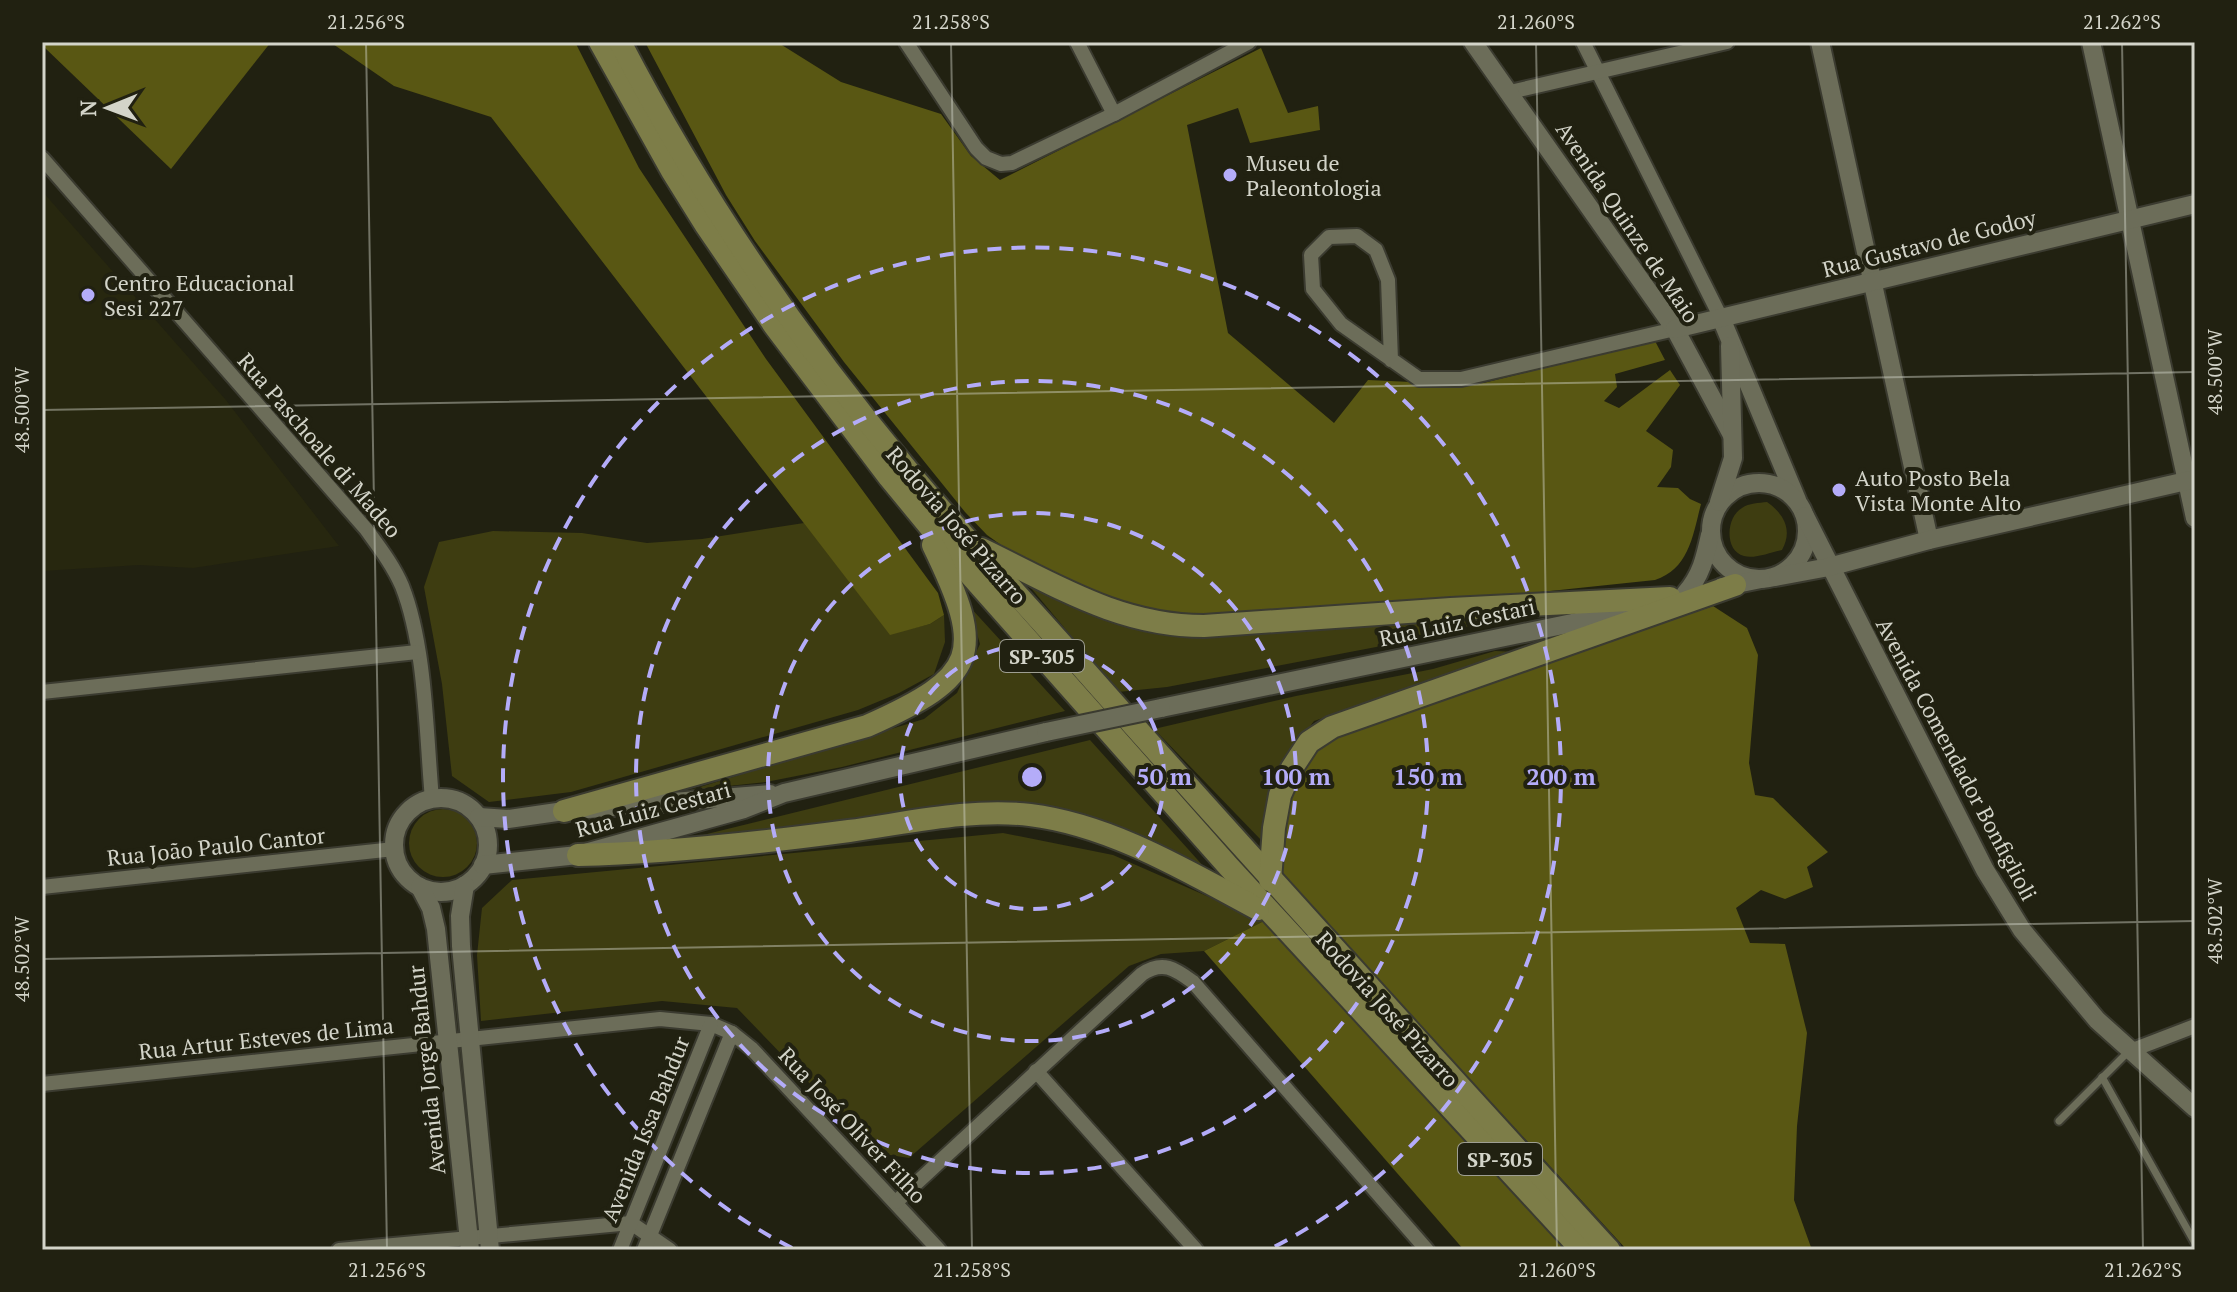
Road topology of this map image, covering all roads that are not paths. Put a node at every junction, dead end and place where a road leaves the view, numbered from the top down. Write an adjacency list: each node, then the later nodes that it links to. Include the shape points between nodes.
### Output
1 (600, 42): 26 (main road, Rodovia José Pizarro / SP-305, via 705,224 831,403)
2 (620, 42): 30 (main road, Rodovia José Pizarro / SP-305, via 713,204 790,319)
3 (906, 42): 13 (street, via 976,148 1001,164 1023,159)
4 (1077, 42): 13 (street)
5 (1249, 42): 13 (street)
6 (1473, 42): 12 (street, Avenida Quinze de Maio)
7 (1583, 42): 11 (street, Avenida Comendador Bonfiglioli)
8 (1727, 42): 11 (street)
9 (1820, 42): 17 (street)
10 (2091, 42): 16 (street)
11 (1595, 71): 12 (street); 18 (street, Avenida Comendador Bonfiglioli)
12 (1510, 92): 19 (street, Avenida Quinze de Maio)
13 (1114, 114)
14 (42, 158): 35 (street, Rua Paschoale di Madeo, via 366,529 402,585)
15 (2195, 204): 16 (street, Rua Gustavo de Godoy)
16 (2130, 219): 17 (street, Rua Gustavo de Godoy); 23 (street)
17 (1872, 281): 18 (street, Rua Gustavo de Godoy); 29 (street)
18 (1721, 318): 19 (street, Rua Gustavo de Godoy); 20 (street, Avenida Comendador Bonfiglioli)
19 (1675, 329): 21 (street, via 1461,379 1419,379); 22 (street, Avenida Quinze de Maio)
20 (1730, 335): 22 (street); 24 (street, Avenida Comendador Bonfiglioli)
21 (1391, 360): 21 (street, via 1341,324 1313,289 1311,255 1329,237 1357,236 1376,250 1388,280)
22 (1732, 435): 25 (street, via 1733,458)
23 (2191, 480): 27 (street); 29 (street, Rua Luiz Cestari)
24 (1801, 509): 25 (street, via 1787,492 1759,483 1732,491); 31 (street, Avenida Comendador Bonfiglioli); 32 (street, via 1807,531 1799,559)
25 (1716, 510): 28 (street)
26 (917, 511): 39 (main road, via 950,578 965,626 966,640 951,679 914,705 867,726); 48 (main road, Rodovia José Pizarro / SP-305)
27 (2195, 518)
28 (1711, 528): 32 (street, via 1716,552 1734,573); 34 (street, via 1696,581)
29 (1929, 540): 31 (street, Rua Luiz Cestari)
30 (970, 544): 34 (main road, via 1102,608 1174,626); 44 (main road, Rodovia José Pizarro / SP-305)
31 (1829, 567): 32 (street, Rua Luiz Cestari); 54 (street, Avenida Comendador Bonfiglioli, via 1985,870 2022,930)
32 (1768, 578): 33 (street, Rua Luiz Cestari)
33 (1735, 585): 34 (street, Rua Luiz Cestari); 44 (main road, via 1332,727 1309,742 1280,795)
34 (1678, 596): 37 (street, Rua Luiz Cestari, bridge)
35 (417, 652): 36 (street); 38 (street, Rua Paschoale di Madeo)
36 (42, 692)
37 (784, 793): 39 (street, Rua Luiz Cestari); 42 (street, Rua Luiz Cestari)
38 (432, 799): 40 (street, via 456,801); 41 (street, via 406,813)
39 (564, 811): 40 (street, Rua Luiz Cestari, via 508,819)
40 (479, 817): 43 (street, via 487,841)
41 (394, 849): 46 (street, Rua João Paulo Cantor); 47 (street, via 398,865)
42 (578, 855): 43 (street, Rua Luiz Cestari); 48 (main road, via 748,844 986,813 1028,815 1061,820 1135,846)
43 (483, 865): 45 (street)
44 (1270, 880): 74 (main road, Rodovia José Pizarro / SP-305)
45 (465, 885): 47 (street, via 435,892); 52 (street, Avenida Jorge Bahdur, via 460,916)
46 (42, 887)
47 (420, 887): 53 (street, Avenida Jorge Bahdur, via 436,929)
48 (1275, 918): 73 (main road, Rodovia José Pizarro / SP-305)
49 (711, 1024): 51 (street, Rua Artur Esteves de Lima); 52 (street, Rua Artur Esteves de Lima, via 660,1019); 61 (street, Avenida Issa Bahdur)
50 (2195, 1026): 54 (street)
51 (732, 1033): 60 (street, Rua José Oliver Filho); 62 (street, Avenida Issa Bahdur)
52 (469, 1038): 53 (street, Rua Artur Esteves de Lima); 63 (street, Avenida Jorge Bahdur)
53 (446, 1041): 57 (street, Rua Artur Esteves de Lima); 65 (street, Avenida Jorge Bahdur)
54 (2130, 1051): 56 (lane); 58 (street, Avenida Comendador Bonfiglioli)
55 (1036, 1071): 60 (street); 71 (street); 72 (street, via 1142,974 1158,966 1174,969 1193,982)
56 (2102, 1077): 59 (lane); 64 (lane)
57 (42, 1084)
58 (2195, 1108)
59 (2059, 1121)
60 (896, 1202): 70 (street, Rua José Oliver Filho)
61 (631, 1223): 62 (street); 63 (street); 67 (street, Avenida Issa Bahdur)
62 (650, 1234): 68 (street, Avenida Issa Bahdur); 69 (street)
63 (490, 1243): 65 (street)
64 (2195, 1243)
65 (470, 1244): 66 (street)
66 (339, 1250)
67 (620, 1250)
68 (644, 1250)
69 (670, 1250)
70 (939, 1250)
71 (1196, 1250)
72 (1427, 1250)
73 (1582, 1250)
74 (1609, 1250)

